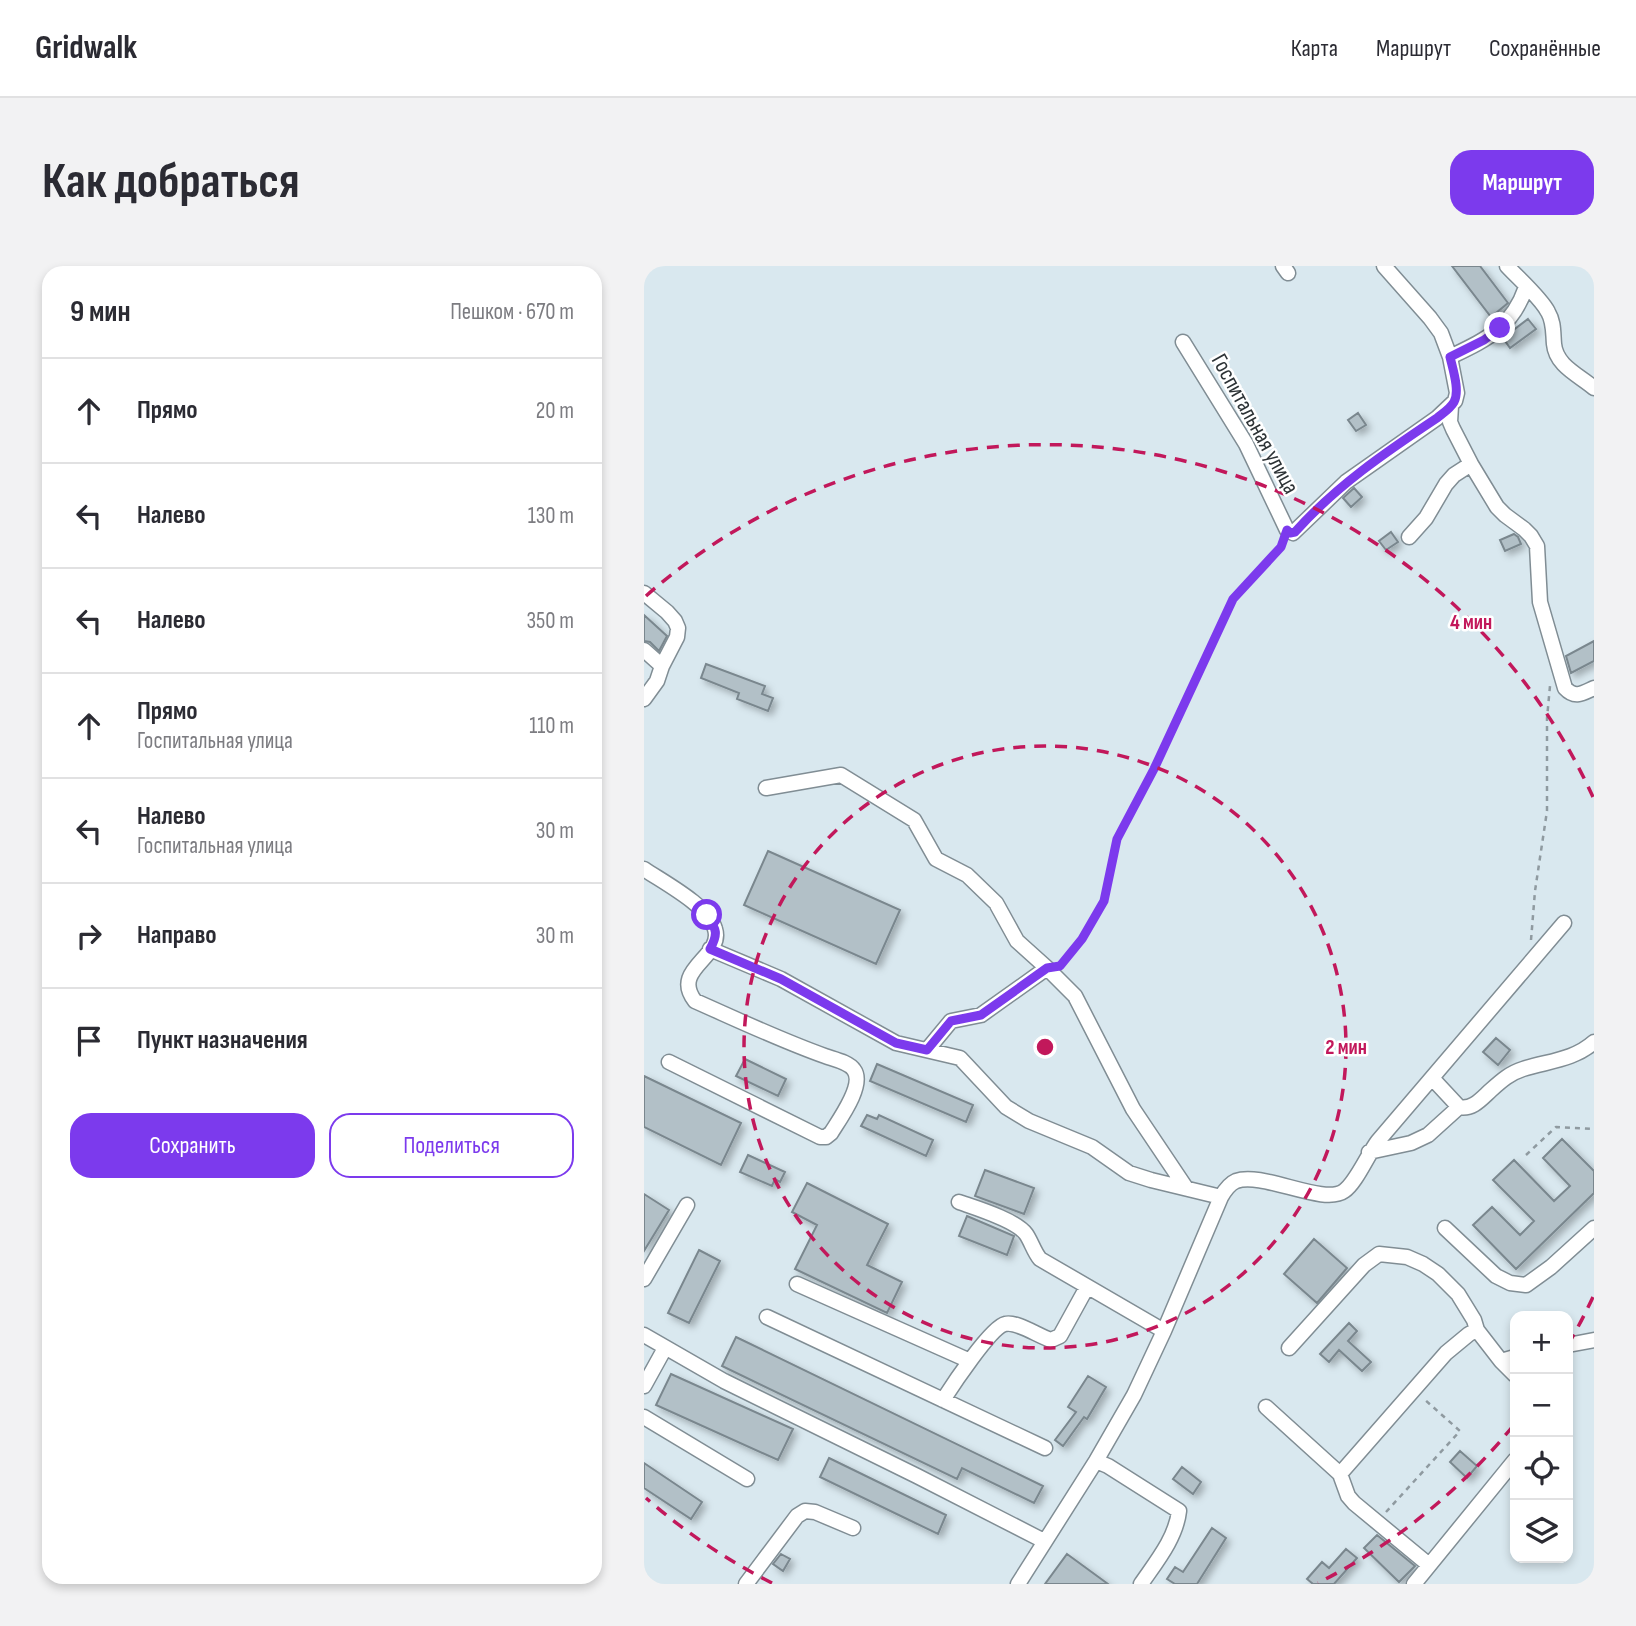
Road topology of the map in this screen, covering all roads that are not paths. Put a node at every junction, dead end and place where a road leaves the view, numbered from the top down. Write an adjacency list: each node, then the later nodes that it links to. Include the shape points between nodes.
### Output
1 (1384, 266): 5 (street, via 1441,333)
2 (1507, 266): 3 (street)
3 (1526, 287): 5 (street, via 1512,317 1484,340); 6 (street, via 1549,312 1557,358)
4 (1183, 342): 7 (street, Госпитальная улица, via 1246,444 1290,533 1346,482)
5 (1450, 357): 7 (street, via 1457,393)
6 (1594, 388)
7 (1451, 406): 8 (street, via 1450,422)
8 (1471, 464): 9 (street, via 1446,484); 13 (street, via 1497,507 1537,546 1540,602 1565,688 1578,695)
9 (1409, 537)
10 (644, 593): 12 (street, via 678,628)
11 (644, 650): 12 (street)
12 (662, 666): 14 (street)
13 (1594, 688)
14 (646, 694)
15 (766, 788): 19 (street, via 841,775 914,820 936,859 967,875 996,903 1017,941)
16 (644, 869): 18 (street, via 707,915 716,929)
17 (1564, 923): 23 (street)
18 (710, 949): 21 (street, via 781,979 896,1043); 22 (street, via 690,975 689,993 695,1000 854,1069 857,1077 851,1100 831,1133 820,1137)
19 (1047, 968): 21 (street, via 981,1015 951,1021); 26 (street, via 1075,996 1133,1109)
20 (1594, 1042): 24 (street, via 1571,1056 1522,1069 1475,1105)
21 (927, 1050): 26 (street, via 960,1058 1006,1107 1029,1121 1092,1147 1129,1173)
22 (669, 1062)
23 (1432, 1078): 24 (street); 25 (street)
24 (1459, 1107): 25 (street, via 1428,1135)
25 (1369, 1152): 27 (street, via 1346,1190 1337,1195 1250,1179 1228,1186)
26 (1186, 1188): 27 (street)
27 (1221, 1197): 37 (street)
28 (959, 1202): 34 (street, via 1011,1223 1026,1234 1040,1259)
29 (687, 1205): 32 (street)
30 (1445, 1228): 31 (street, via 1496,1276 1526,1285)
31 (1594, 1228)
32 (644, 1279)
33 (797, 1284): 44 (street)
34 (1087, 1287): 37 (street); 44 (street, via 1060,1336 1051,1340 1004,1324)
35 (767, 1317): 46 (street)
36 (1477, 1330): 42 (street, via 1458,1294 1438,1274 1408,1257 1379,1254); 43 (street); 52 (street, via 1446,1353)
37 (1164, 1331): 50 (street)
38 (644, 1335): 41 (street)
39 (1594, 1340): 40 (street)
40 (1573, 1344)
41 (665, 1348): 45 (street); 55 (street)
42 (1289, 1348)
43 (1508, 1359)
44 (970, 1361): 46 (street)
45 (644, 1386)
46 (943, 1400): 49 (street)
47 (1265, 1407): 52 (street)
48 (644, 1417): 53 (street)
49 (1045, 1448)
50 (1096, 1461): 55 (street); 59 (street, via 1179,1511 1178,1524)
51 (1510, 1466): 56 (street)
52 (1340, 1474): 56 (street, via 1354,1503)
53 (747, 1479)
54 (853, 1528): 57 (street, via 805,1511)
55 (1044, 1541): 58 (street)
56 (1429, 1565): 60 (street)
57 (746, 1584)
58 (1018, 1584)
59 (1141, 1584)
60 (1414, 1584)

